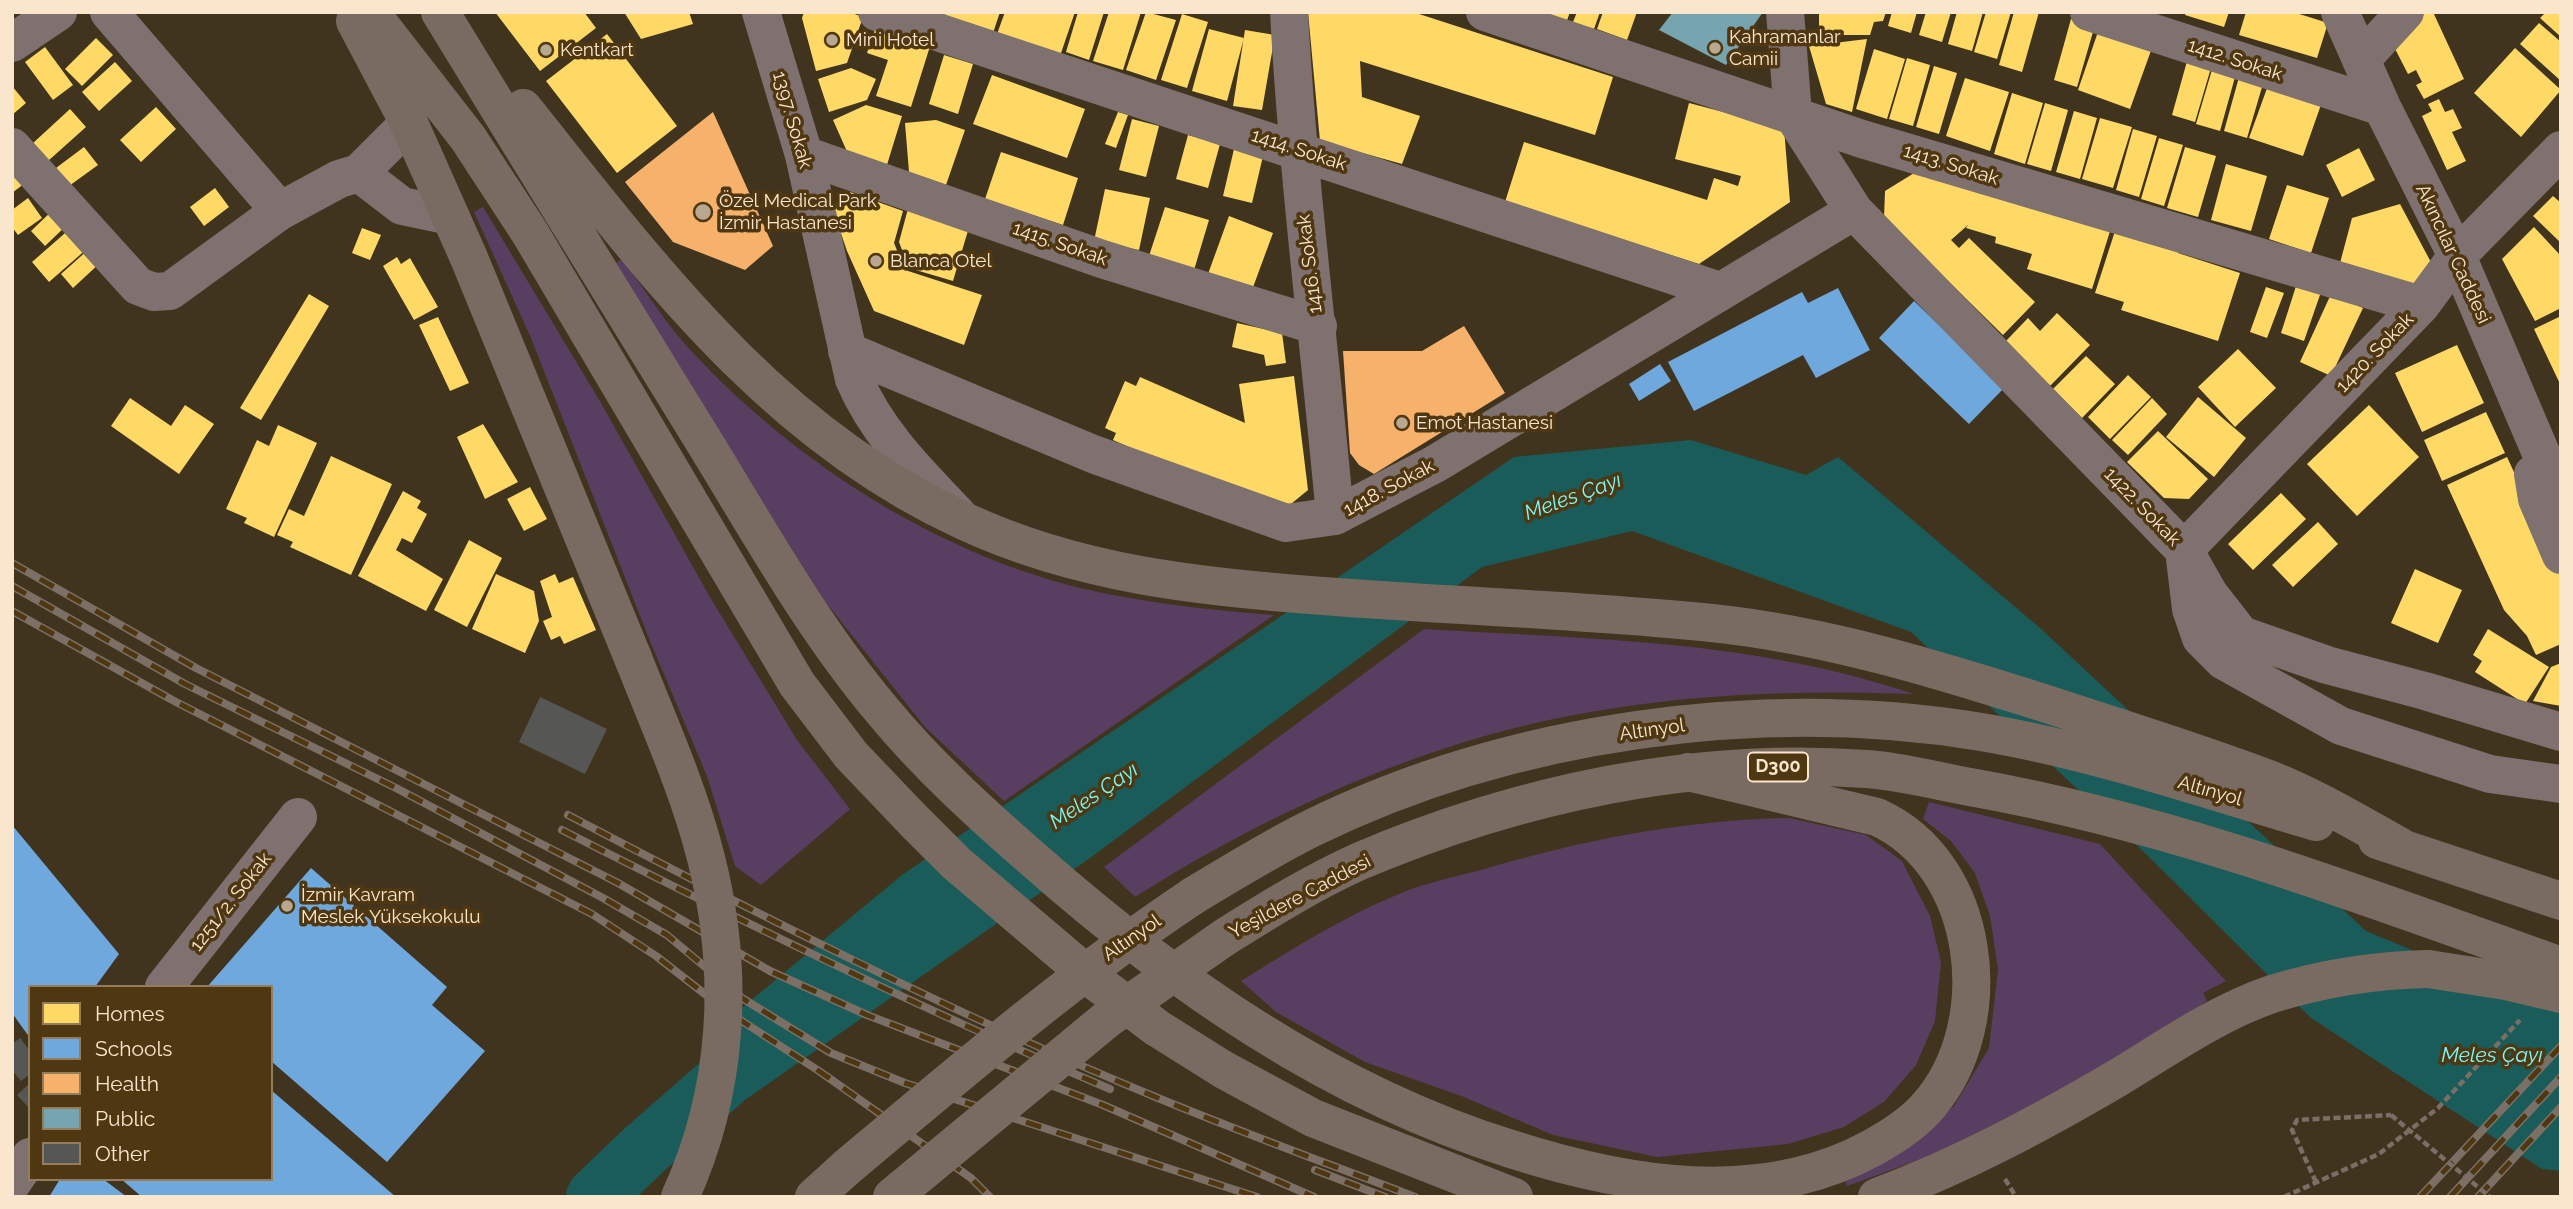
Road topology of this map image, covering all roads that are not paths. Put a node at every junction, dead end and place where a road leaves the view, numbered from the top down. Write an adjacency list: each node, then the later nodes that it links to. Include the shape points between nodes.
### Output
1 (58, 12): 14 (street)
2 (109, 12): 24 (street)
3 (351, 12): 18 (highway)
4 (370, 12): 51 (highway, via 468,138 530,233 797,684 850,755 956,863 1157,1028 1313,1118)
5 (440, 12): 36 (highway, via 628,239 747,371 818,434); 40 (highway, via 831,643 879,708 927,761 1065,887 1139,949 1244,1024 1408,1110 1566,1167 1633,1180 1688,1186 1744,1184 1852,1159 1892,1137 1929,1106 1967,1033 1973,980 1961,914 1934,862 1904,829 1846,808)
6 (761, 12): 22 (street, 1397. Sokak)
7 (877, 12): 20 (street, 1414. Sokak)
8 (1289, 12): 20 (street, 1416. Sokak)
9 (1485, 12): 17 (street, 1413. Sokak)
10 (1785, 12): 17 (street)
11 (2089, 12): 16 (street, 1412. Sokak)
12 (2340, 12): 15 (street, Akıncılar Caddesi)
13 (2405, 12): 15 (street)
14 (12, 43)
15 (2361, 60): 16 (street, Akıncılar Caddesi)
16 (2382, 107): 27 (street, Akıncılar Caddesi)
17 (1793, 115): 25 (street, 1422. Sokak); 29 (street, 1413. Sokak)
18 (409, 123): 23 (street); 26 (highway)
19 (12, 147): 24 (street, via 138,286 154,292 170,291)
20 (1296, 149): 28 (street, 1414. Sokak); 30 (street, 1416. Sokak)
21 (2561, 150): 27 (street, 1420. Sokak)
22 (804, 155): 30 (street, 1415. Sokak, via 1102,259); 31 (street, 1397. Sokak)
23 (359, 173): 24 (street); 26 (street, via 402,206)
24 (280, 211)
25 (1854, 211): 28 (street, 1418. Sokak); 37 (street, 1422. Sokak)
26 (450, 216): 48 (highway, bridge, via 634,658 706,856 721,932 720,1066 709,1120)
27 (2457, 256): 29 (street, 1420. Sokak); 32 (street, Akıncılar Caddesi)
28 (1720, 291): 35 (street, 1418. Sokak, via 1435,464)
29 (2421, 305): 37 (street, 1420. Sokak)
30 (1318, 326): 35 (street, 1416. Sokak)
31 (847, 351): 35 (street, 1418. Sokak, via 1093,454 1286,523); 36 (street, 1397. Sokak, via 853,379 877,422 901,455)
32 (2526, 420): 33 (street); 34 (street, Akıncılar Caddesi); 38 (street, via 2537,499)
33 (2561, 466)
34 (2561, 500)
35 (1335, 516)
36 (964, 521): 43 (highway, via 1068,560 1193,584 1716,623 1852,648 1971,680 2273,781)
37 (2184, 550): 39 (street, 1422. Sokak, via 2208,594 2242,635 2327,665); 41 (street, via 2191,609 2201,638 2224,661 2341,726 2490,774)
38 (2561, 555)
39 (2561, 732)
40 (1688, 772): 45 (highway, Yeşildere Caddesi / D300, via 1767,767 1868,769 2059,803 2267,862); 50 (highway, Yeşildere Caddesi, bridge, via 1593,788 1439,831 1357,863 1276,905 1096,1027)
41 (2561, 784)
42 (298, 817): 46 (street, 1251/2. Sokak)
43 (2401, 847): 44 (highway, Altınyol); 49 (highway, Altınyol, bridge, via 2080,753 1980,732 1850,719 1737,719 1514,754 1312,828 1193,896 1041,1007)
44 (2561, 901)
45 (2561, 966)
46 (166, 985)
47 (2561, 994): 52 (highway, bridge, via 2428,969 2376,970 2270,995 2225,1015 1988,1151)
48 (680, 1197)
49 (814, 1197)
50 (892, 1197)
51 (1514, 1197)
52 (1877, 1197)

